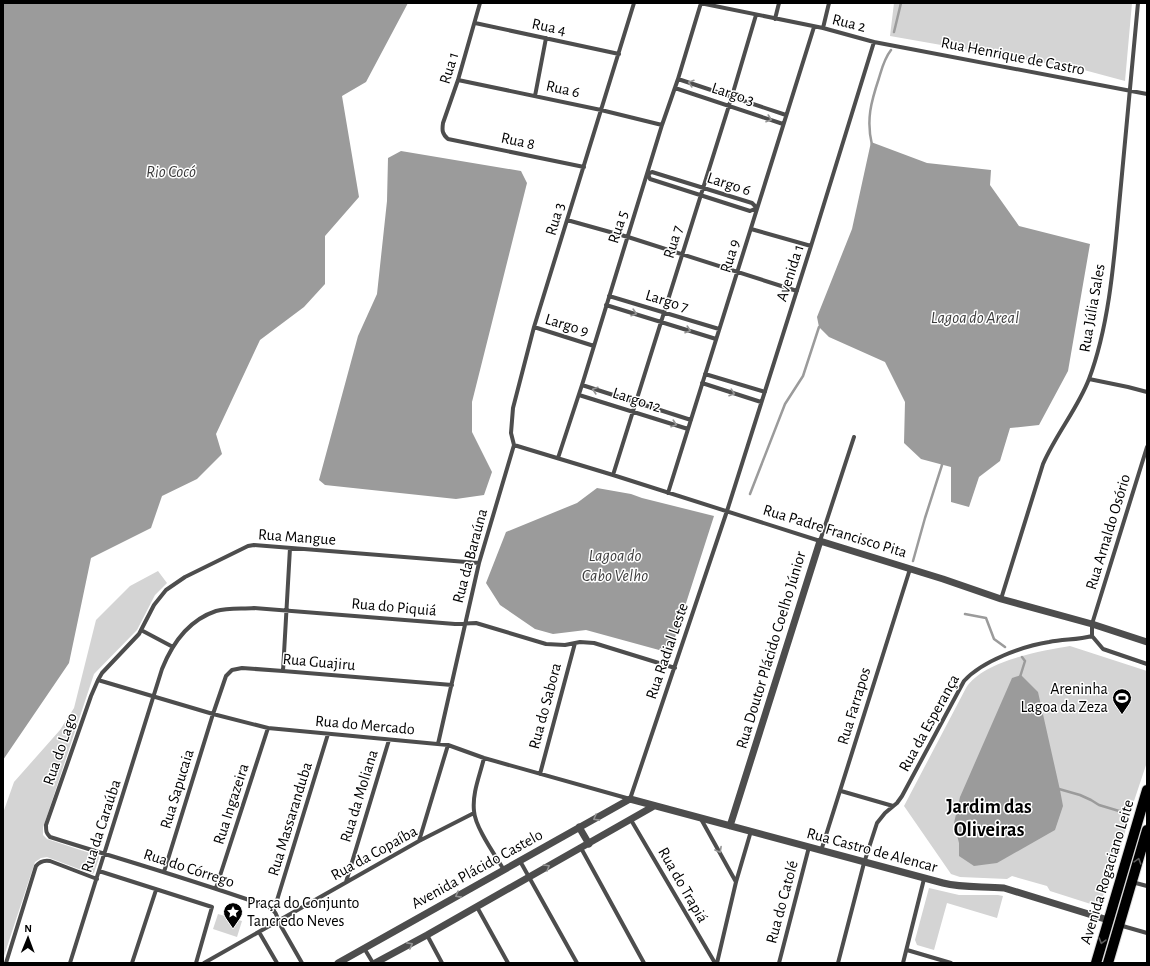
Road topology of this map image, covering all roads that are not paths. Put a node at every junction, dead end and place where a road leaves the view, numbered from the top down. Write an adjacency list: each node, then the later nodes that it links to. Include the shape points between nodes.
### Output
1 (480, 3): 11 (street, Rua 1)
2 (634, 3): 16 (street, Rua 3)
3 (700, 3): 8 (street, Rua 2); 17 (street, Rua 5)
4 (732, 3): 8 (street)
5 (779, 3): 10 (street)
6 (829, 3): 13 (street)
7 (1138, 3): 20 (street, Rua Júlia Sales)
8 (730, 9): 9 (street, Rua 2)
9 (756, 15): 10 (street, Rua 2); 23 (street, Rua 7)
10 (775, 19): 12 (street, Rua 2)
11 (475, 23): 14 (street, Rua 4); 18 (street, Rua 1)
12 (814, 27): 13 (street, Rua 2); 26 (street, Rua 9)
13 (823, 28): 15 (street, Rua 2)
14 (546, 38): 16 (street, Rua 4); 22 (street)
15 (874, 42): 20 (street, Rua Henrique de Castro); 38 (street, Avenida 1)
16 (619, 54): 25 (street, Rua 3)
17 (678, 79): 19 (street, Rua 5); 23 (street, Largo 3, one-way to 17)
18 (458, 80): 22 (street, Rua 6); 29 (street, Rua 1, via 443,123 443,133)
19 (675, 88): 24 (street, Largo 3); 28 (street, Rua 5)
20 (1130, 91): 21 (street, Rua Henrique de Castro); 51 (street, Rua Júlia Sales, via 1106,315)
21 (1147, 94)
22 (535, 96): 25 (street, Rua 6)
23 (732, 96): 24 (street, Rua 7); 26 (street, Largo 3)
24 (729, 105): 27 (street, Largo 3, one-way to 27); 32 (street, Rua 7)
25 (601, 110): 28 (street, Rua 6); 30 (street, Rua 3)
26 (786, 115): 27 (street, Rua 9)
27 (783, 124): 34 (street, Rua 9)
28 (662, 125): 31 (street, Rua 5)
29 (448, 138): 30 (street, Rua 8)
30 (584, 167): 35 (street, Rua 3)
31 (648, 174): 32 (street, Largo 6, via 652,172); 33 (street, Largo 6, via 650,179); 37 (street, Rua 5)
32 (702, 188): 33 (street, Rua 7); 34 (street, Largo 6, via 752,203)
33 (700, 195): 34 (street, Largo 6, via 750,211); 39 (street, Rua 7)
34 (757, 208): 36 (street, Rua 9)
35 (567, 220): 37 (street); 46 (street, Rua 3)
36 (751, 229): 38 (street); 40 (street, Rua 9)
37 (628, 237): 39 (street); 42 (street, Rua 5)
38 (811, 246): 41 (street, Avenida 1)
39 (681, 254): 40 (street); 44 (street, Rua 7)
40 (738, 272): 41 (street); 47 (street, Rua 9)
41 (797, 291): 54 (street, Avenida 1)
42 (609, 296): 43 (street, Rua 5); 44 (street, Largo 7)
43 (606, 305): 45 (street, Largo 7, one-way to 45); 49 (street, Rua 5)
44 (664, 312): 45 (street, Rua 7); 47 (street, Largo 7)
45 (661, 321): 48 (street, Largo 7, one-way to 48); 57 (street, Rua 7)
46 (534, 327): 49 (street, Largo 9); 63 (street, Rua 3, via 514,408 511,433)
47 (719, 329): 48 (street, Rua 9)
48 (716, 338): 50 (street, Rua 9)
49 (594, 346): 53 (street, Rua 5)
50 (705, 374): 52 (street, Rua 9); 54 (street)
51 (1089, 379): 55 (street); 73 (street, Rua Júlia Sales, via 1049,449)
52 (702, 383): 58 (street, one-way to 58); 60 (street, Rua 9)
53 (582, 386): 56 (street, Rua 5); 57 (street, Largo 12, one-way to 53)
54 (765, 392): 58 (street, Avenida 1)
55 (1147, 392)
56 (579, 395): 59 (street, Largo 12); 65 (street, Rua 5)
57 (635, 402): 59 (street, Rua 7); 60 (street, Largo 12)
58 (761, 402): 68 (street, Avenida 1)
59 (632, 411): 61 (street, Largo 12, one-way to 61); 66 (street, Rua 7)
60 (691, 420): 61 (street, Rua 9)
61 (688, 429): 67 (street, Rua 9)
62 (854, 437): 69 (street, Rua Doutor Plácido Coelho Júnior)
63 (514, 445): 65 (street, Rua Padre Francisco Pita); 71 (street, Rua da Baraúna)
64 (1147, 446): 76 (street, Rua Arnaldo Osório)
65 (558, 458): 66 (street, Rua Padre Francisco Pita)
66 (612, 475): 67 (street, Rua Padre Francisco Pita)
67 (668, 492): 68 (street, Rua Padre Francisco Pita)
68 (727, 511): 69 (street, Rua Padre Francisco Pita); 83 (street, Rua Radial Leste)
69 (820, 541): 72 (street, Rua Padre Francisco Pita); 105 (street, Rua Doutor Plácido Coelho Júnior)
70 (290, 548): 71 (street, Rua Mangue); 74 (street); 77 (street, Rua Mangue, via 248,546 185,577 160,596)
71 (479, 563): 75 (street, Rua da Baraúna)
72 (910, 569): 73 (street, Rua Padre Francisco Pita); 96 (street, Rua Farrapos)
73 (1001, 598): 76 (street, Rua Padre Francisco Pita)
74 (287, 610): 75 (street, Rua do Piquiá); 81 (street, Rua do Piquiá, via 246,608 217,611 205,615 194,623); 84 (street)
75 (465, 624): 80 (street, Rua do Piquiá, via 476,623 546,644); 86 (street, Rua da Baraúna)
76 (1092, 624): 78 (street); 79 (street, Rua Padre Francisco Pita)
77 (141, 630): 81 (street); 85 (street, Rua Mangue)
78 (1092, 636): 82 (street, via 1103,649); 100 (street, Rua da Esperança, via 1037,644 1007,654 972,672 965,679 907,788)
79 (1147, 642)
80 (574, 644): 83 (street, Rua do Piquiá, via 594,643); 95 (street, Rua do Sabora)
81 (173, 647): 87 (street, Rua do Piquiá, via 162,669)
82 (1147, 664)
83 (675, 668): 98 (street, Rua Radial Leste)
84 (284, 671): 86 (street, Rua Guajiru); 88 (street, Rua Guajiru, via 242,668 232,670 226,676)
85 (98, 680): 87 (street, Rua do Mercado); 104 (street, Rua do Lago)
86 (452, 685): 92 (street, Rua da Baraúna)
87 (154, 697): 88 (street, Rua do Mercado); 115 (street, Rua da Caraúba)
88 (213, 714): 89 (street, Rua do Mercado); 120 (street, Rua Sapucaia)
89 (268, 728): 90 (street, Rua do Mercado); 128 (street, Rua Ingazeira)
90 (328, 734): 91 (street, Rua do Mercado); 131 (street, Rua Massaranduba)
91 (389, 740): 92 (street, Rua do Mercado); 125 (street, Rua da Moliana)
92 (438, 744): 93 (street, Rua do Mercado)
93 (448, 745): 94 (street, Rua do Mercado); 110 (street)
94 (484, 758): 95 (street, Rua do Mercado); 101 (street, via 474,799)
95 (540, 774): 98 (street, Rua do Mercado)
96 (841, 791): 100 (street); 114 (street, Rua Farrapos)
97 (1146, 796): 108 (main road, Avenida Rogaciano Leite)
98 (630, 799): 99 (street, Rua Castro de Alencar); 106 (street, Avenida Plácido Castelo, one-way to 106)
99 (654, 806): 102 (street, Rua Castro de Alencar); 103 (street, Avenida Plácido Castelo)
100 (893, 806): 117 (street, Rua da Esperança, via 877,823)
101 (474, 813): 110 (street, Rua da Copaíba); 119 (street, via 478,825)
102 (701, 818): 105 (street, Rua Castro de Alencar); 126 (street, one-way to 126)
103 (631, 820): 111 (street, Avenida Plácido Castelo); 153 (street, Rua do Trapiá)
104 (46, 825): 115 (street, Rua do Córrego, via 46,832 50,837)
105 (730, 826): 107 (street, Rua Castro de Alencar)
106 (579, 827): 111 (street); 116 (street, Avenida Plácido Castelo)
107 (751, 831): 112 (street, Rua Castro de Alencar); 126 (street)
108 (1135, 832): 109 (main road); 132 (main road, Avenida Rogaciano Leite)
109 (1147, 833): 124 (main road, Avenida Rogaciano Leite, one-way to 109)
110 (419, 841): 125 (street, Rua da Copaíba)
111 (589, 844): 113 (street, Avenida Plácido Castelo)
112 (809, 847): 114 (street, Rua Castro de Alencar); 154 (street, Rua do Catolé)
113 (581, 848): 121 (street, Avenida Plácido Castelo, one-way to 113); 152 (street)
114 (821, 851): 117 (street, Rua Castro de Alencar)
115 (104, 856): 118 (street, Rua da Caraúba); 120 (street, Rua do Córrego)
116 (520, 861): 119 (street, Avenida Plácido Castelo); 121 (street)
117 (864, 863): 123 (street, Rua Castro de Alencar); 155 (street, Rua da Esperança)
118 (100, 870): 122 (street, Rua da Caraúba); 129 (street, Rua do Córrego)
119 (504, 870): 138 (street, Avenida Plácido Castelo, one-way to 138)
120 (164, 872): 128 (street, Rua do Córrego)
121 (529, 878): 130 (street, Avenida Plácido Castelo); 151 (street)
122 (97, 879): 140 (street, via 46,860 39,863); 141 (street, Rua da Caraúba)
123 (924, 879): 132 (street, Rua Castro de Alencar, via 954,886 1004,888); 139 (street)
124 (1132, 881): 127 (street); 134 (main road, Avenida Rogaciano Leite)
125 (346, 882): 133 (street, Rua da Copaíba)
126 (736, 882): 153 (street)
127 (1147, 886)
128 (216, 888): 131 (street, Rua do Córrego)
129 (156, 890): 142 (street); 143 (street, Rua do Córrego, via 212,907)
130 (476, 907): 137 (street, Avenida Plácido Castelo); 150 (street)
131 (274, 910): 133 (street)
132 (1108, 920): 158 (main road, Avenida Rogaciano Leite, one-way to 158)
133 (278, 921): 135 (street, Rua da Copaíba); 146 (street)
134 (1119, 925): 136 (street); 159 (main road, Avenida Rogaciano Leite)
135 (260, 931): 144 (street, Rua da Copaíba); 145 (street)
136 (1147, 934)
137 (427, 935): 148 (street, Avenida Plácido Castelo, one-way to 137); 149 (street)
138 (364, 948): 147 (street, Avenida Plácido Castelo); 148 (street)
139 (907, 950): 156 (street); 157 (street)
140 (6, 963)
141 (70, 963)
142 (132, 963)
143 (196, 963)
144 (204, 963)
145 (277, 963)
146 (302, 963)
147 (338, 963)
148 (374, 963)
149 (442, 963)
150 (508, 963)
151 (577, 963)
152 (644, 963)
153 (716, 963)
154 (778, 963)
155 (838, 963)
156 (903, 963)
157 (951, 963)
158 (1096, 963)
159 (1108, 963)

